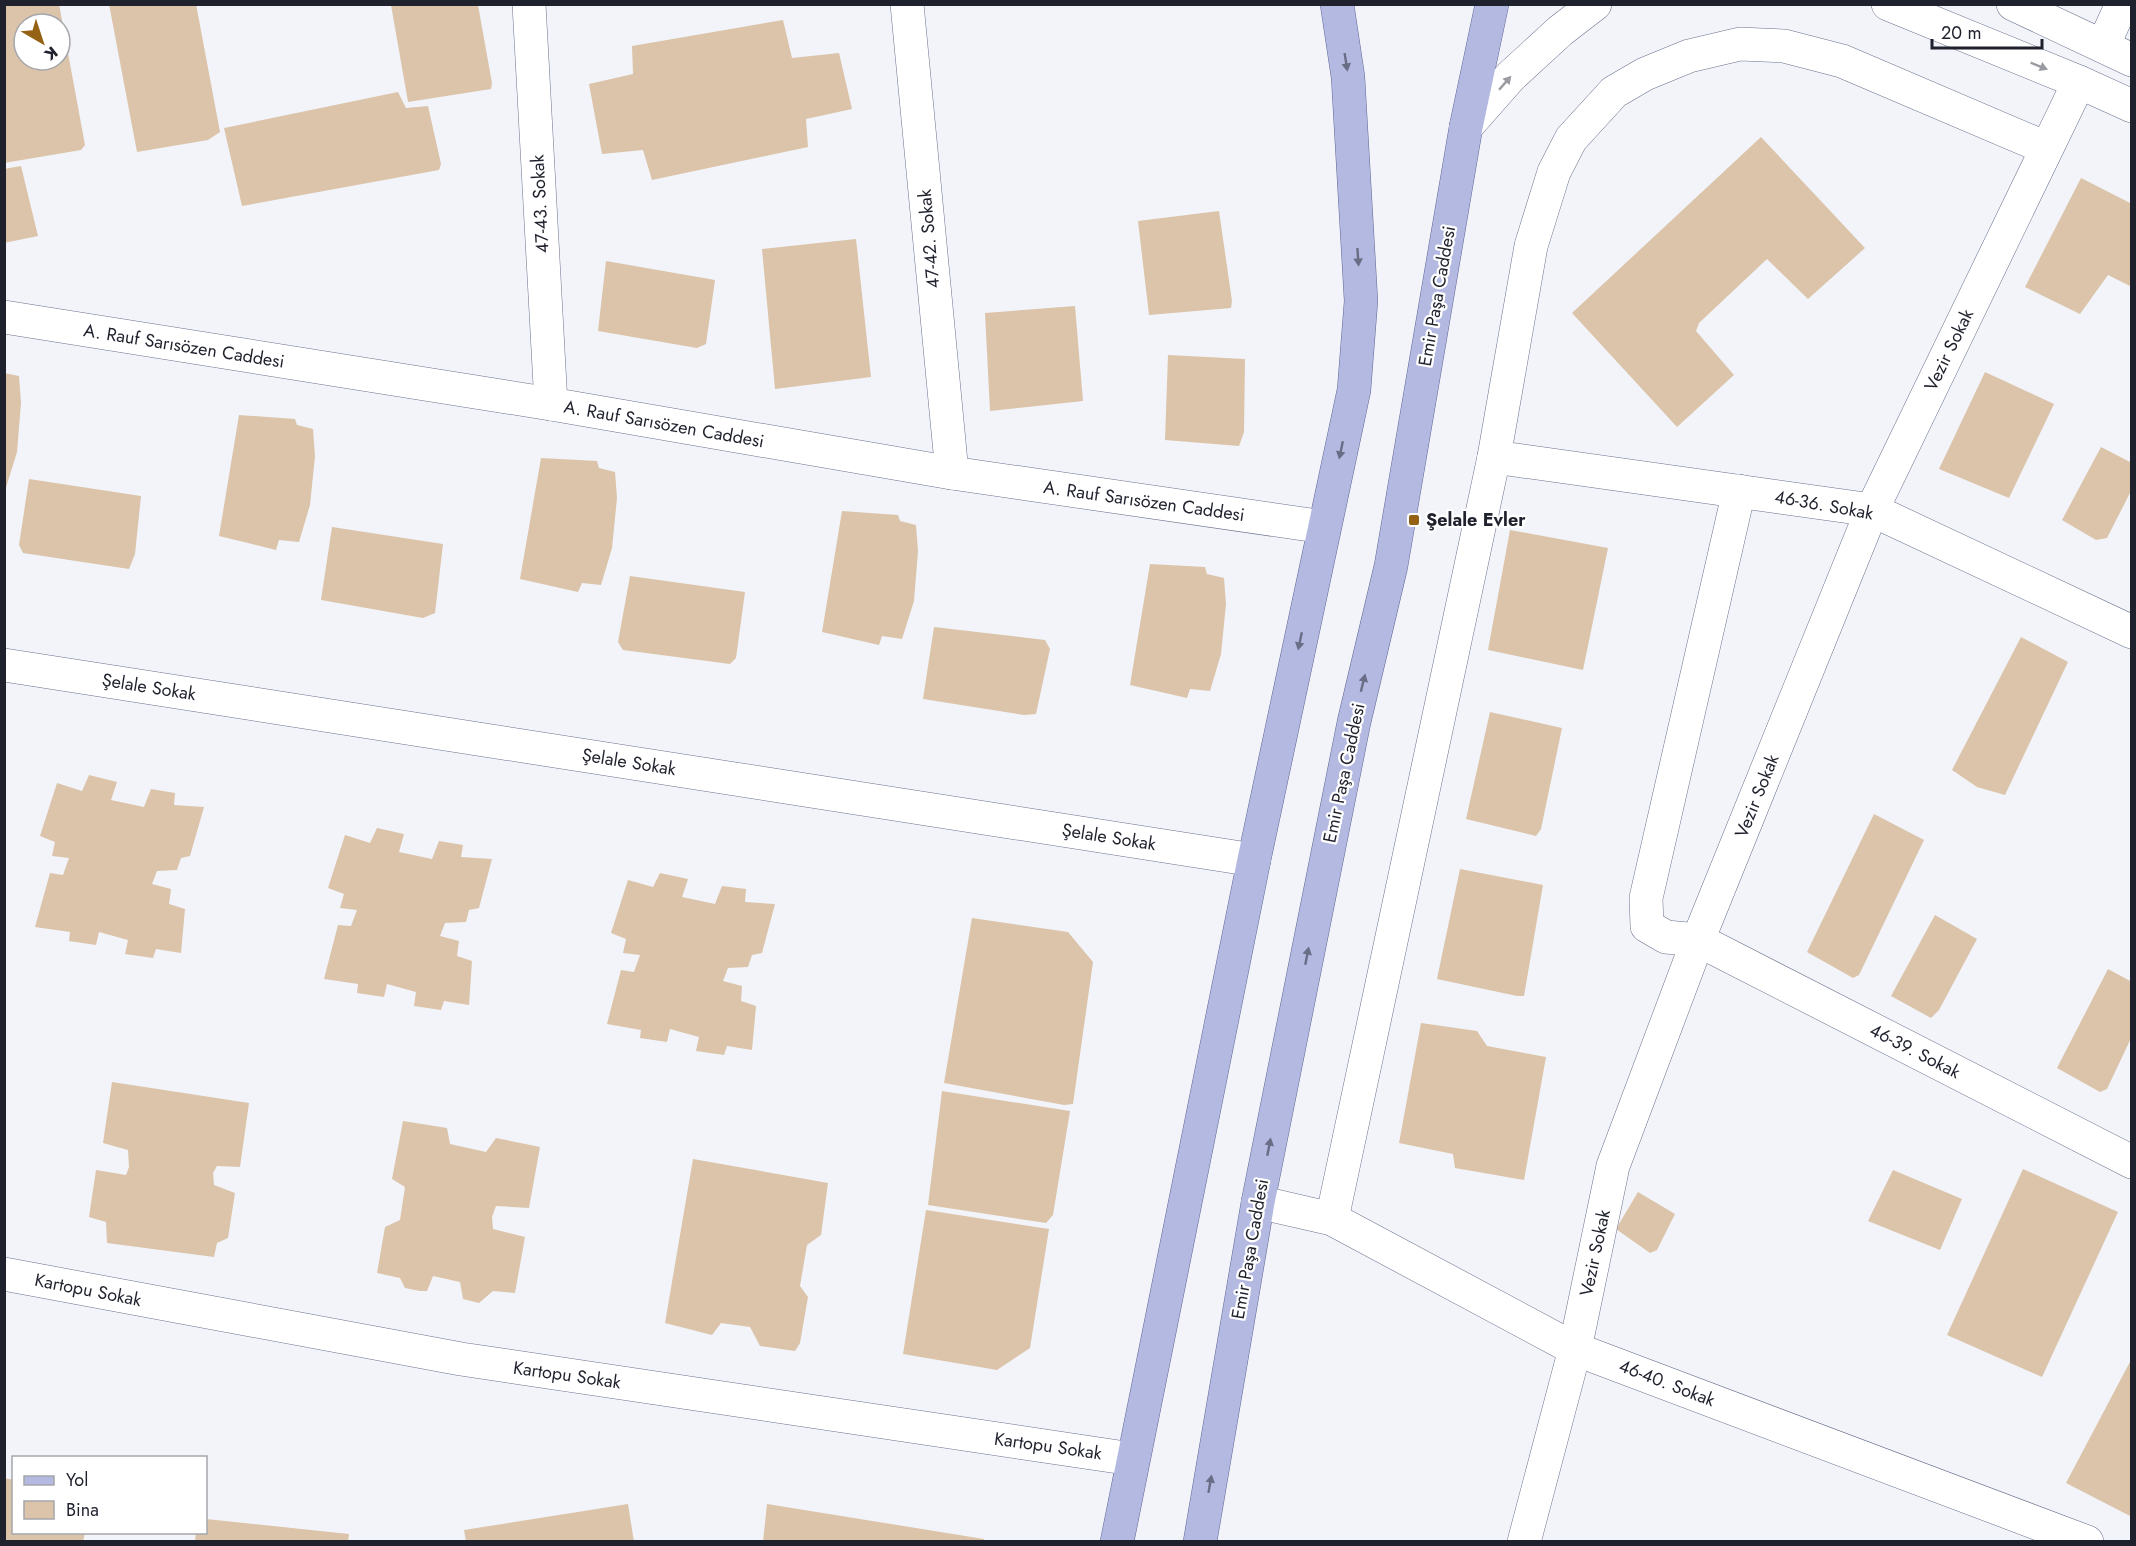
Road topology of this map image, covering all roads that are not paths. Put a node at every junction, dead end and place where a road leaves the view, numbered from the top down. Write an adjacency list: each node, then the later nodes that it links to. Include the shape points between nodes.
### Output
1 (529, 4): 15 (street, 47-43. Sokak)
2 (907, 4): 17 (street, 47-42. Sokak)
3 (1337, 4): 20 (main road, one-way to 20, via 1348,77 1361,301 1354,390)
4 (1492, 4): 12 (main road, Emir Paşa Caddesi)
5 (1595, 4): 12 (street, one-way to 5, via 1511,76)
6 (1888, 4): 10 (street, one-way to 10)
7 (2013, 4): 9 (street)
8 (2122, 4): 9 (street)
9 (2117, 53)
10 (2079, 82): 11 (street); 13 (street, Vezir Sokak)
11 (2132, 106)
12 (1466, 127): 26 (main road, Emir Paşa Caddesi, one-way to 12, via 1353,722 1391,566)
13 (2046, 148): 16 (street, via 1842,61 1784,46 1740,44 1689,56 1646,74 1614,92 1571,140 1554,172 1532,246); 19 (street, Vezir Sokak)
14 (4, 317): 15 (street, A. Rauf Sarısözen Caddesi)
15 (551, 404): 17 (street, A. Rauf Sarısözen Caddesi)
16 (1494, 457): 18 (street, 46-36. Sokak); 27 (street)
17 (952, 473): 20 (street, A. Rauf Sarısözen Caddesi)
18 (1739, 491): 19 (street, 46-36. Sokak); 24 (street, via 1646,898 1647,926 1666,937)
19 (1872, 510): 21 (street, 46-36. Sokak); 24 (street, Vezir Sokak)
20 (1324, 526): 23 (main road, one-way to 23)
21 (2132, 632)
22 (4, 665): 23 (street, Şelale Sokak)
23 (1254, 860): 30 (main road)
24 (1698, 940): 25 (street, 46-39. Sokak); 29 (street, Vezir Sokak, via 1613,1166)
25 (2132, 1162)
26 (1258, 1202): 27 (street, 46-40. Sokak); 32 (main road, Emir Paşa Caddesi, one-way to 26)
27 (1332, 1219): 29 (street, 46-40. Sokak)
28 (4, 1274): 30 (street, Kartopu Sokak, via 461,1359)
29 (1575, 1348): 33 (street, Vezir Sokak); 34 (street, 46-40. Sokak)
30 (1132, 1459): 31 (main road)
31 (1117, 1542)
32 (1200, 1542)
33 (1524, 1542)
34 (2087, 1542)

